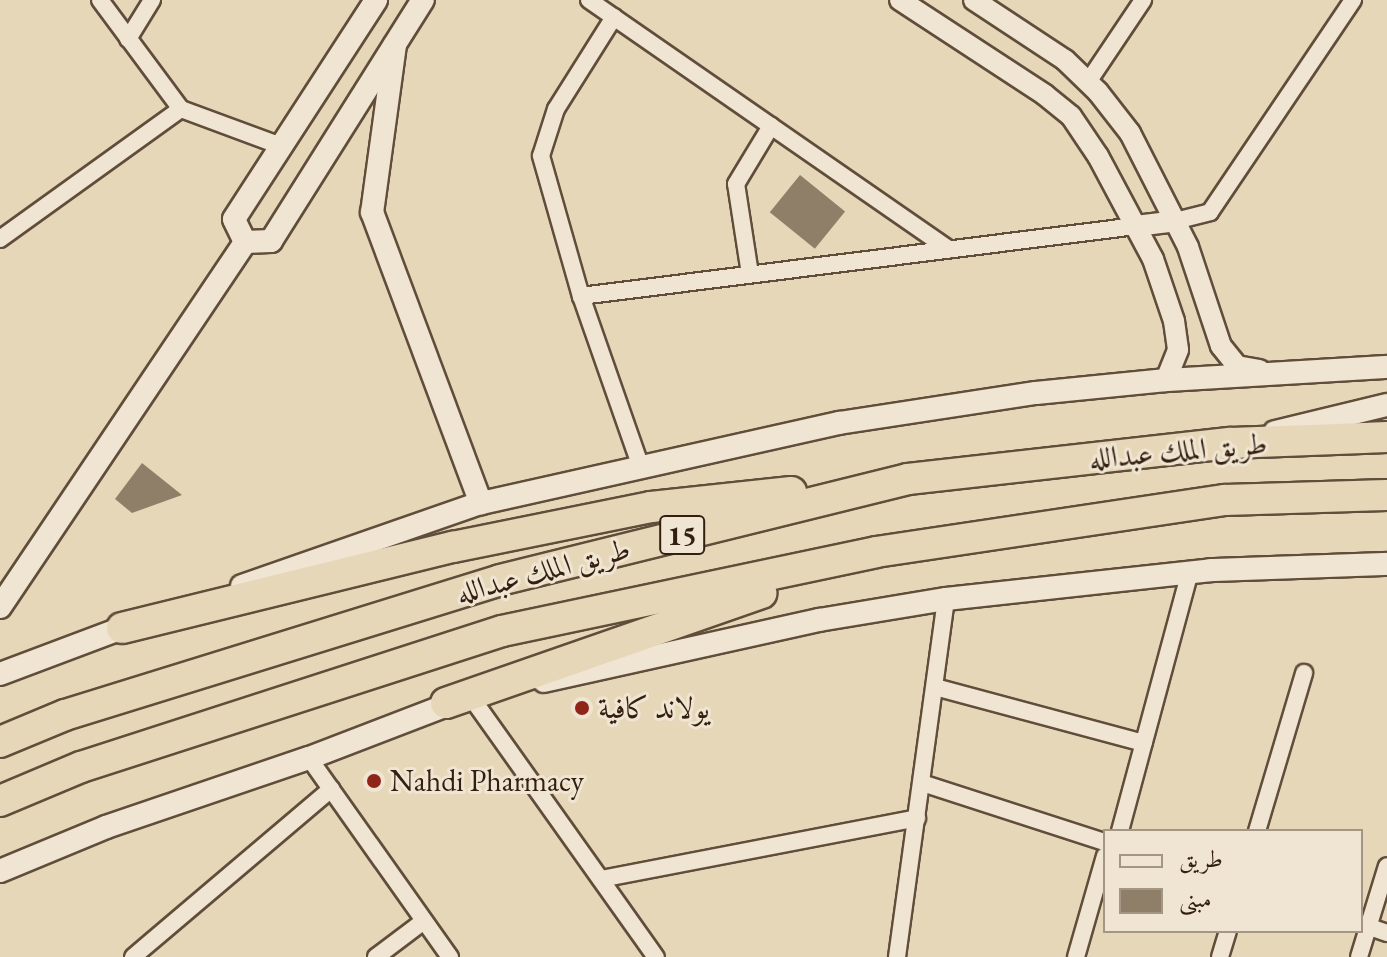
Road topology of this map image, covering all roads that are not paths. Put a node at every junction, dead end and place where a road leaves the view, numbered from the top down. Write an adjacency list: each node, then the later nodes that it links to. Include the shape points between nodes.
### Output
1 (100, 0): 11 (street)
2 (152, 0): 11 (street)
3 (376, 0): 16 (main road)
4 (423, 0): 12 (main road)
5 (589, 0): 10 (street)
6 (900, 0): 18 (street, via 1071,116)
7 (974, 0): 13 (street, via 1065,60)
8 (1143, 0): 13 (street)
9 (1353, 0): 17 (street, via 1210,212)
10 (614, 17): 15 (street); 23 (street, via 556,109 541,156)
11 (128, 39): 14 (street)
12 (395, 45): 20 (main road, via 271,241); 34 (main road, via 372,212)
13 (1088, 82): 17 (street, via 1130,133)
14 (181, 109): 16 (street); 19 (street)
15 (771, 126): 21 (street); 22 (street, via 736,184)
16 (281, 146): 20 (main road, via 234,219)
17 (1175, 221): 18 (street); 25 (street, via 1221,346 1237,366)
18 (1136, 226): 21 (street); 26 (street, via 1174,321 1178,350)
19 (0, 239)
20 (245, 242): 40 (main road)
21 (949, 249): 22 (street)
22 (750, 274): 23 (street)
23 (581, 296): 30 (street)
24 (1387, 367): 25 (main road)
25 (1274, 372): 26 (main road)
26 (1166, 380): 30 (main road, via 1036,393 839,423)
27 (1387, 405): 29 (main road)
28 (1387, 437): 29 (highway, طريق الملك عبدالله / 15)
29 (1231, 443): 31 (highway, طريق الملك عبدالله / 15)
30 (641, 467): 34 (main road)
31 (908, 479): 41 (highway, via 651,507 453,547); 46 (highway, طريق الملك عبدالله / 15, via 500,580 65,715)
32 (1387, 495): 33 (highway, طريق الملك عبدالله / 15)
33 (1225, 500): 35 (highway); 36 (highway, طريق الملك عبدالله / 15)
34 (481, 503): 41 (main road)
35 (1387, 506)
36 (876, 552): 45 (highway); 51 (highway, طريق الملك عبدالله / 15, via 502,631 81,767)
37 (1387, 564): 38 (main road)
38 (1190, 572): 39 (main road); 47 (street)
39 (946, 599): 44 (street); 45 (main road, via 819,620)
40 (0, 607)
41 (122, 628): 43 (main road)
42 (1304, 673): 54 (street)
43 (0, 674)
44 (935, 687): 47 (street); 49 (street)
45 (458, 700): 48 (main road); 59 (street)
46 (0, 742)
47 (1144, 743): 53 (street)
48 (309, 758): 50 (street); 58 (main road, via 106,827)
49 (922, 783): 52 (street); 55 (street)
50 (331, 789): 60 (street); 64 (street)
51 (0, 801)
52 (917, 818): 59 (street); 68 (street)
53 (1121, 829)
54 (1258, 829)
55 (1103, 841)
56 (1103, 863): 69 (street)
57 (1387, 866): 61 (street)
58 (0, 871)
59 (601, 879): 67 (street)
60 (424, 921): 65 (street); 66 (street)
61 (1365, 926): 63 (street); 71 (street)
62 (1227, 933): 70 (street)
63 (1387, 933)
64 (133, 957)
65 (376, 957)
66 (450, 957)
67 (656, 957)
68 (897, 957)
69 (1076, 957)
70 (1220, 957)
71 (1359, 957)

